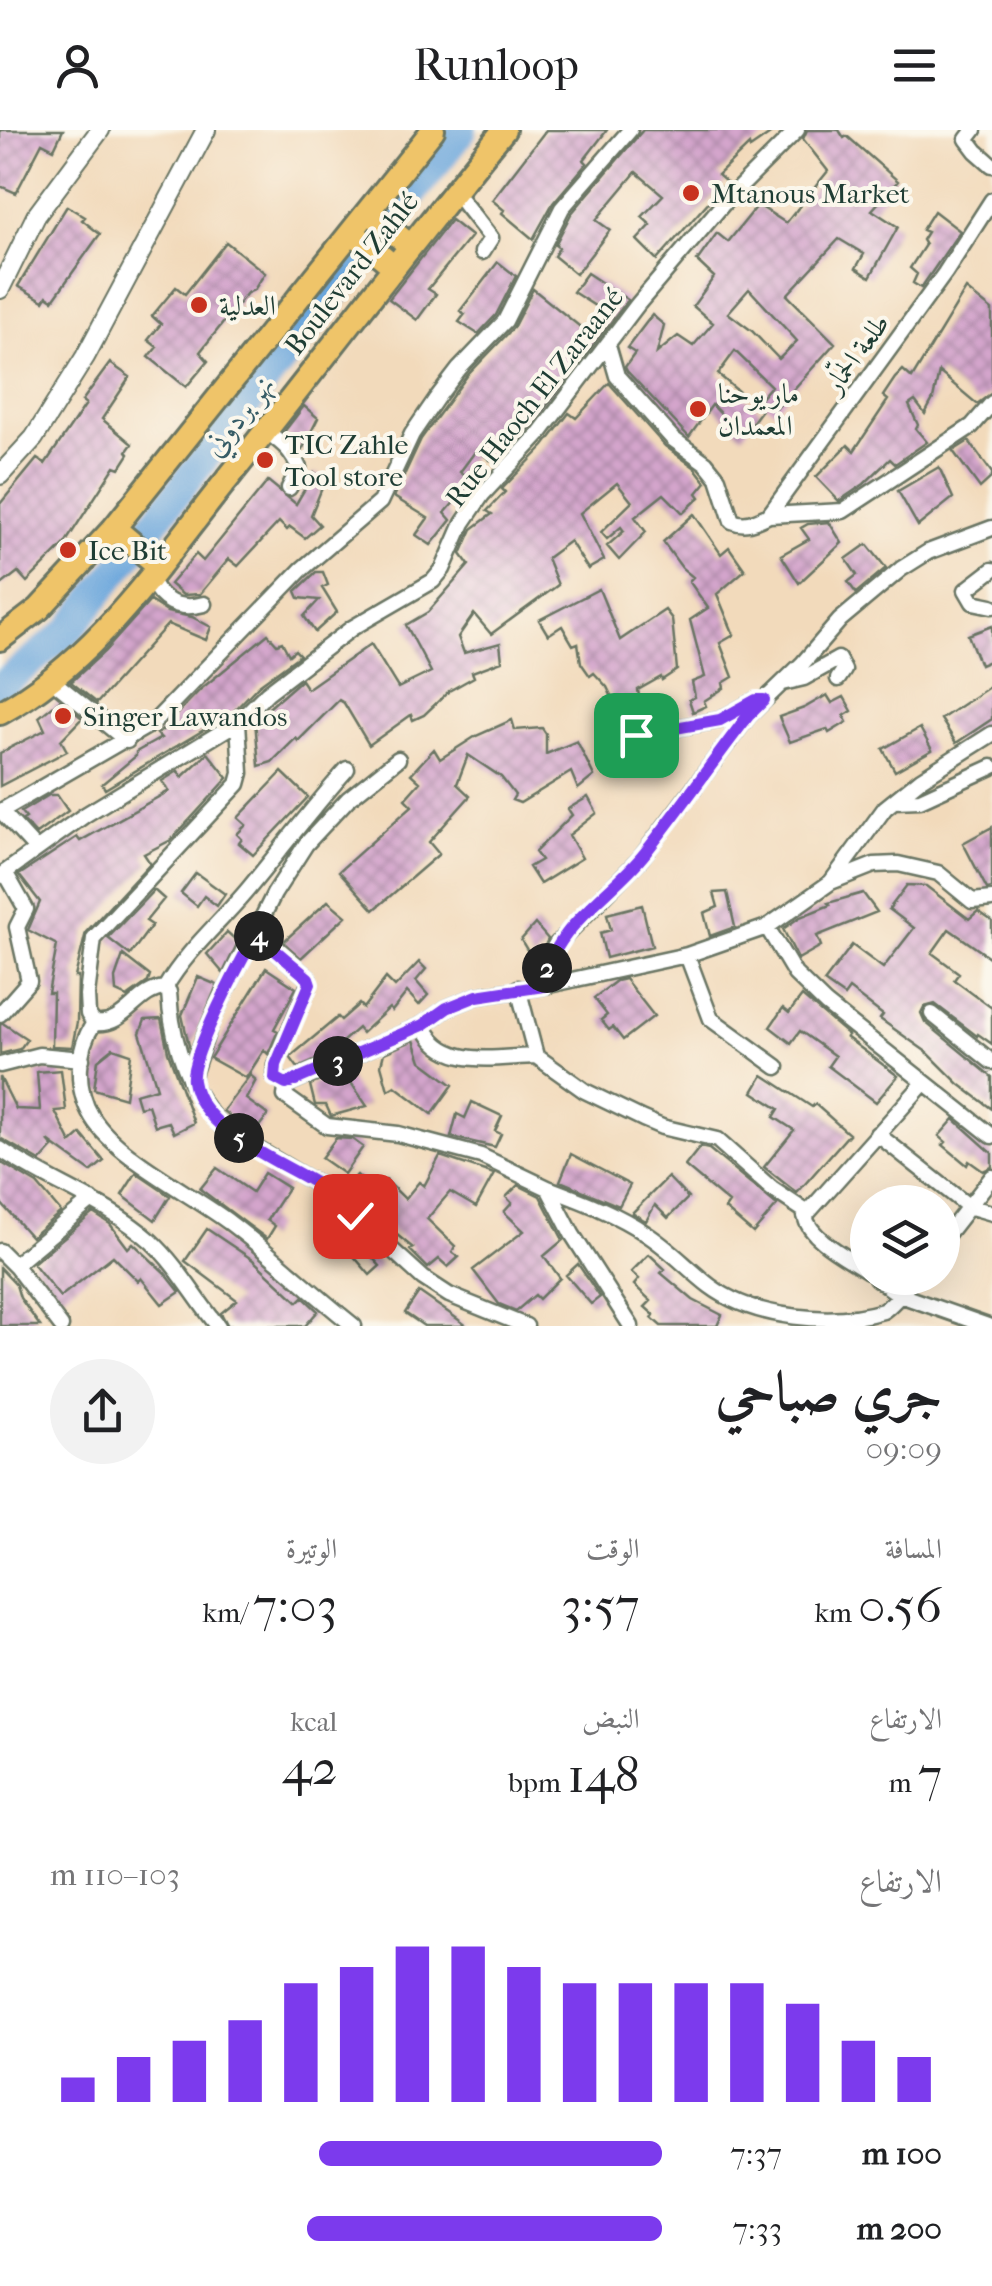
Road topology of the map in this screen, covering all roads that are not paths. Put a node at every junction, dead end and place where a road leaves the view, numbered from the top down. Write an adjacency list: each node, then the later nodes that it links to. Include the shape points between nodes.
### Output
1 (100, 130): 14 (street, via 36,216)
2 (206, 130): 18 (street, via 85,357 34,438)
3 (434, 130): 11 (highway, Boulevard Zahlé)
4 (504, 130): 9 (highway, Boulevard Zahlé)
5 (630, 130): 36 (street, via 562,208 505,321 459,369 412,434 380,502 301,570 153,724)
6 (798, 130): 15 (street, Rue Haoch El Zaraané, via 723,204)
7 (974, 130): 8 (street, via 969,144)
8 (992, 165)
9 (454, 191): 11 (highway, Boulevard Zahlé); 13 (street, via 491,238)
10 (992, 200): 20 (street, طلعة الحمّار)
11 (388, 228): 12 (highway, Boulevard Zahlé); 12 (highway, Boulevard Zahlé)
12 (372, 249): 17 (highway, Boulevard Zahlé); 21 (highway, Boulevard Zahlé)
13 (482, 252)
14 (0, 289)
15 (608, 345): 20 (street, via 617,376 718,478 732,521); 33 (street, Rue Haoch El Zaraané, via 540,434 482,495 433,581 352,628)
16 (992, 403): 20 (street, via 961,434 843,511)
17 (266, 432): 19 (street, via 290,448 299,468); 24 (highway, Boulevard Zahlé)
18 (0, 475)
19 (289, 488)
20 (769, 515)
21 (114, 528): 24 (highway); 27 (highway, Boulevard Zahlé, via 40,609)
22 (992, 528): 30 (street, via 902,569 840,620)
23 (992, 570): 26 (street, via 966,590 973,602)
24 (154, 572): 25 (street, via 156,592 168,602); 29 (highway, Boulevard Zahlé)
25 (204, 604)
26 (992, 606)
27 (0, 639)
28 (838, 680): 30 (street, via 844,670 838,659)
29 (52, 681): 32 (highway, Boulevard Zahlé); 36 (street)
30 (782, 683): 31 (street)
31 (764, 700): 35 (street, via 710,723); 48 (street, via 641,858 558,944)
32 (0, 713)
33 (238, 722): 41 (street, Rue Haoch El Zaraané); 53 (street, via 238,784 94,938 87,994)
34 (992, 734): 40 (street)
35 (636, 735)
36 (127, 741): 41 (street, via 2,811)
37 (398, 758): 46 (street, via 306,844)
38 (992, 767): 40 (street, via 920,800)
39 (347, 768): 49 (street)
40 (894, 801): 43 (street)
41 (35, 848): 42 (street, Rue Haoch El Zaraané)
42 (2, 874): 51 (street, via 26,909 17,927 30,981)
43 (831, 882): 44 (street, via 874,865 898,864 938,873 972,901); 45 (street)
44 (992, 900)
45 (767, 926): 47 (street); 62 (street, via 795,974)
46 (256, 934): 60 (street, via 211,1021); 61 (street, via 310,984 276,1065 275,1078)
47 (687, 954): 48 (street); 59 (street, via 711,1019)
48 (544, 986): 50 (street)
49 (165, 988): 53 (street, via 147,994 118,1020); 60 (street, via 176,1046)
50 (518, 988): 54 (street, via 477,996); 55 (street)
51 (0, 1014)
52 (932, 1014): 57 (street)
53 (94, 1023): 56 (street, via 84,1037)
54 (423, 1025): 55 (street, via 432,1044 455,1057); 61 (street)
55 (536, 1056): 70 (street, via 584,1091 653,1123 717,1140)
56 (82, 1059): 58 (street, via 39,1056); 79 (street, via 82,1094 93,1119 116,1143 231,1224)
57 (992, 1062)
58 (0, 1065)
59 (776, 1067)
60 (192, 1078): 80 (street, via 199,1100 227,1131 325,1188 424,1278 467,1304)
61 (286, 1084): 67 (street, via 290,1103 327,1126 398,1134 481,1156)
62 (924, 1084): 63 (street); 64 (street)
63 (877, 1134): 69 (street); 70 (street)
64 (992, 1136)
65 (0, 1149): 68 (street)
66 (992, 1177): 69 (street)
67 (548, 1188): 76 (street, via 622,1219 713,1288 774,1320 834,1325 883,1311); 81 (street)
68 (92, 1200): 75 (street); 78 (street, via 152,1242)
69 (968, 1206): 71 (street); 72 (street)
70 (808, 1213): 74 (street, via 807,1225)
71 (992, 1213)
72 (960, 1217)
73 (0, 1251): 75 (street)
74 (850, 1258)
75 (14, 1265): 77 (street)
76 (900, 1295): 82 (street)
77 (61, 1326)
78 (218, 1326)
79 (354, 1326)
80 (526, 1326)
81 (631, 1326)
82 (988, 1326)

